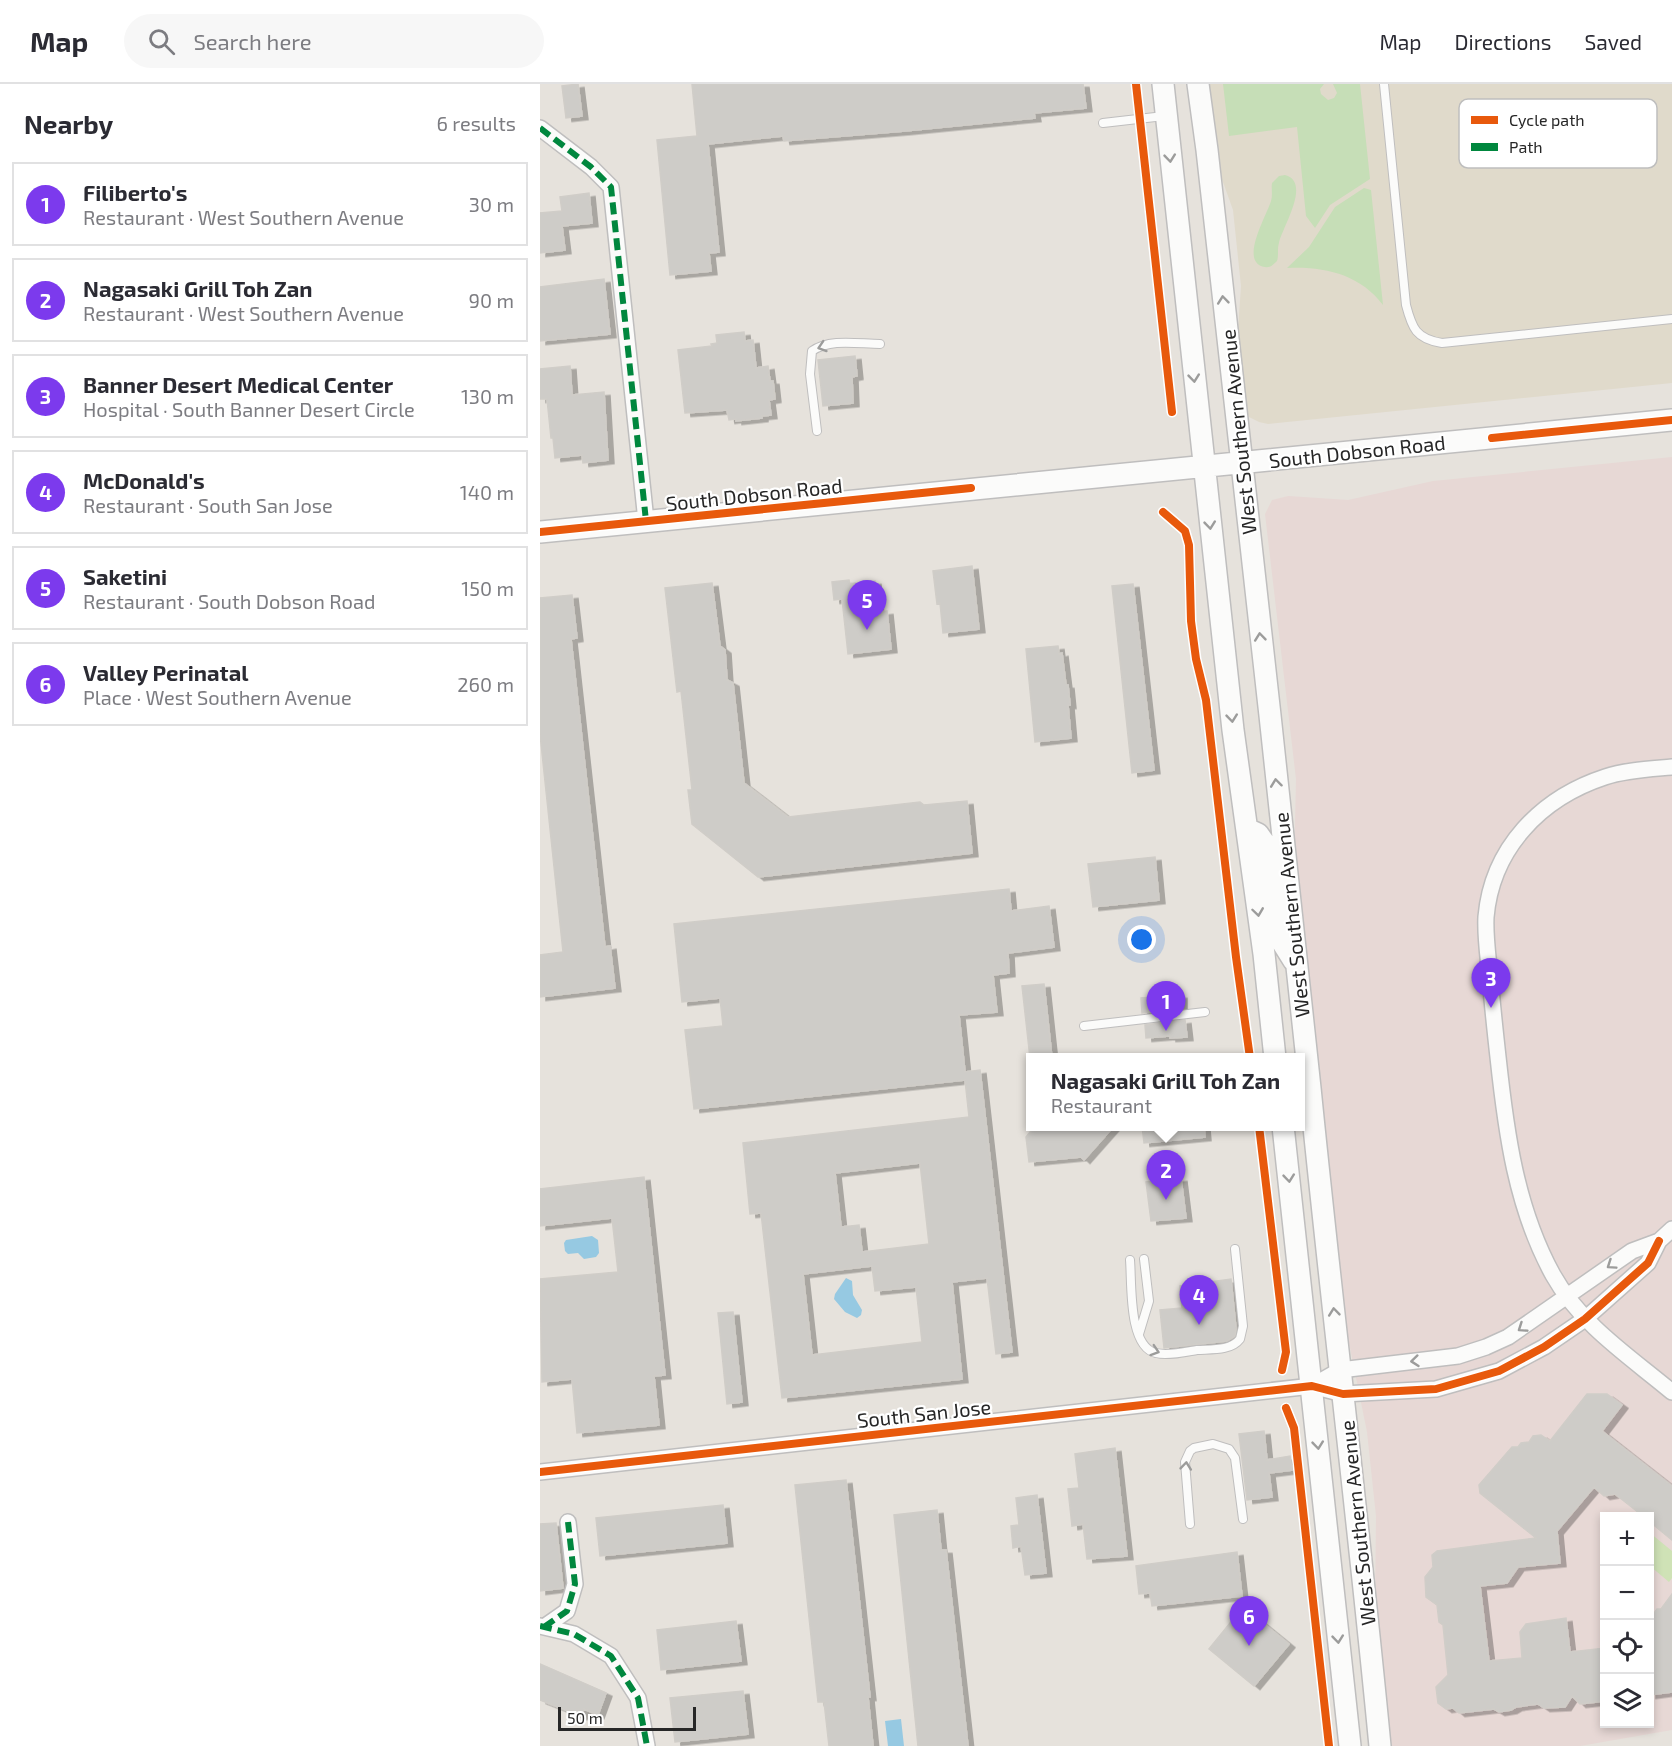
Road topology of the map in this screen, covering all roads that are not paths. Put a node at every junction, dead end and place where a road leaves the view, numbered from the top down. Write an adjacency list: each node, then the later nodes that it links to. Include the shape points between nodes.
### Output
1 (1163, 84): 4 (main road, West Southern Avenue)
2 (1384, 84): 7 (lane, via 1406,305 1418,334 1442,343)
3 (1197, 87): 11 (main road, West Southern Avenue, one-way to 3)
4 (1166, 116): 5 (lane); 12 (main road, West Southern Avenue, one-way to 12)
5 (1103, 123)
6 (540, 128): 13 (street, via 611,187)
7 (1672, 319)
8 (880, 344): 10 (lane, one-way to 10, via 833,344 812,351 810,374)
9 (1672, 420): 11 (main road, South Dobson Road)
10 (817, 431)
11 (1241, 462): 12 (main road, South Dobson Road); 17 (main road, West Southern Avenue, one-way to 11)
12 (1204, 466): 13 (main road, South Dobson Road); 16 (main road, West Southern Avenue, one-way to 16)
13 (646, 521): 14 (main road, South Dobson Road)
14 (540, 532)
15 (1672, 767): 29 (street, via 1607,776 1563,795 1522,828 1497,871 1489,901 1487,949 1513,1166 1535,1233)
16 (1247, 829): 17 (main road, via 1258,834 1265,844 1279,937); 20 (main road, West Southern Avenue, one-way to 20)
17 (1298, 966): 21 (main road, West Southern Avenue)
18 (1205, 1012): 19 (lane)
19 (1084, 1026)
20 (1274, 1053)
21 (1303, 1053)
22 (1305, 1080): 32 (main road, West Southern Avenue, one-way to 22)
23 (1284, 1131): 33 (main road, West Southern Avenue, one-way to 33)
24 (1672, 1229): 25 (street)
25 (1659, 1241): 29 (street, one-way to 29, via 1632,1251); 30 (street, via 1648,1263)
26 (1235, 1249): 31 (lane, one-way to 26, via 1145,1347 1156,1354 1230,1347 1238,1342 1243,1326)
27 (1144, 1259): 31 (lane, via 1149,1301)
28 (1130, 1260): 31 (lane)
29 (1567, 1296): 30 (street); 32 (street, one-way to 32, via 1518,1331 1486,1347 1458,1356)
30 (1585, 1319): 34 (street); 35 (street, via 1520,1361 1479,1378 1436,1389)
31 (1138, 1335)
32 (1340, 1370): 33 (street); 35 (main road, West Southern Avenue)
33 (1312, 1386): 35 (street); 36 (street, South San Jose); 42 (main road, West Southern Avenue, one-way to 42)
34 (1672, 1392)
35 (1343, 1394): 43 (main road, West Southern Avenue)
36 (540, 1472)
37 (1243, 1519): 39 (lane, one-way to 37, via 1185,1462 1194,1448 1213,1444 1229,1449 1235,1458)
38 (568, 1522): 40 (street, via 575,1584 567,1611)
39 (1190, 1524)
40 (542, 1627): 41 (street, via 574,1634 611,1656 638,1698)
41 (647, 1746)
42 (1350, 1746)
43 (1380, 1746)

